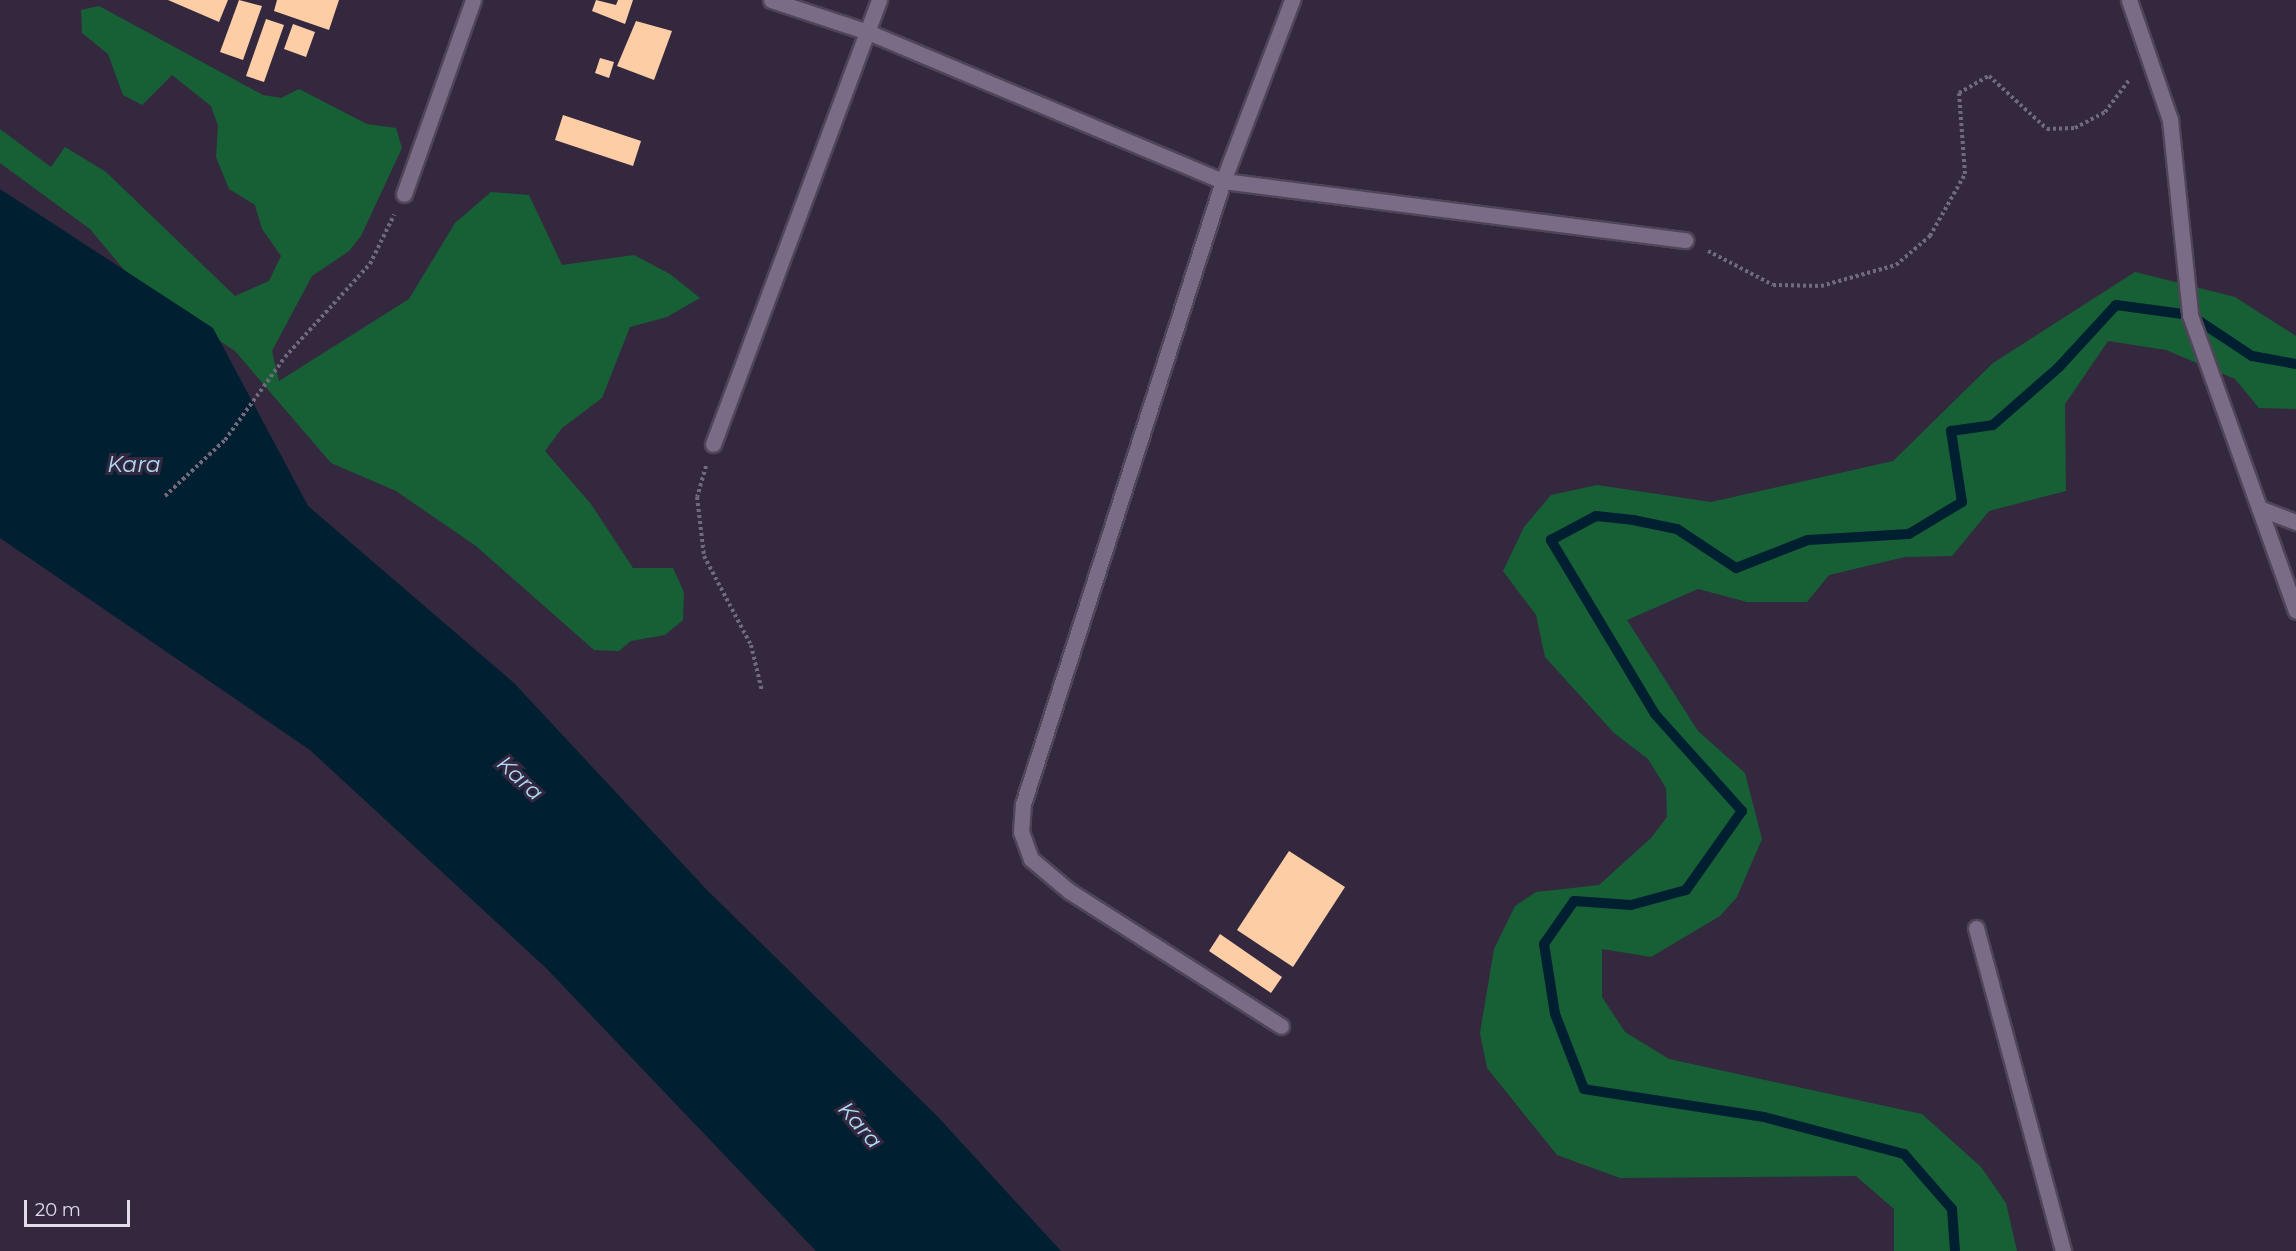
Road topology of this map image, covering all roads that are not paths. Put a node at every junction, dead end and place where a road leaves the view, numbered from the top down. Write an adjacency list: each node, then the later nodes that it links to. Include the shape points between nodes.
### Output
1 (473, 0): 8 (street)
2 (771, 0): 6 (street)
3 (879, 0): 6 (street)
4 (1292, 0): 7 (street)
5 (2129, 0): 11 (street, via 2170,120 2190,315)
6 (868, 32): 7 (street); 10 (street)
7 (1223, 181): 9 (street); 15 (street, via 1023,804 1021,832 1031,859 1070,891)
8 (404, 194)
9 (1685, 240)
10 (713, 444)
11 (2259, 508): 12 (street); 13 (street)
12 (2296, 522)
13 (2296, 611)
14 (1976, 928): 16 (street)
15 (1281, 1026)
16 (2063, 1251)

